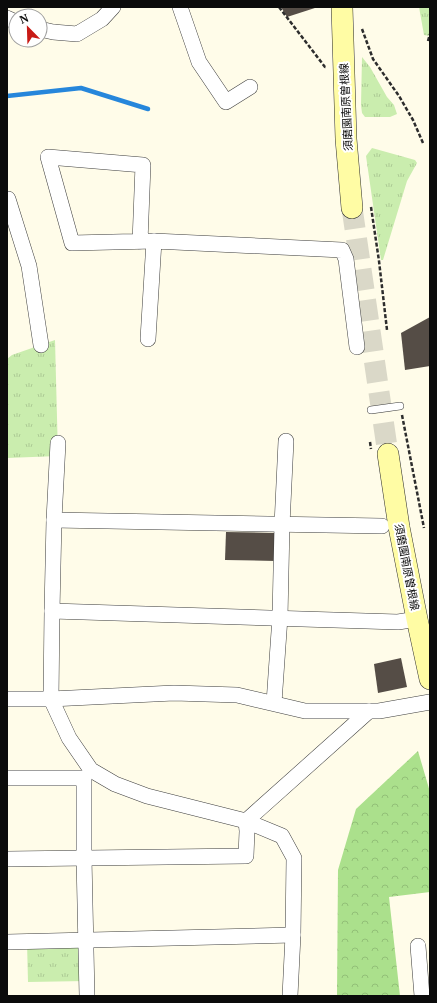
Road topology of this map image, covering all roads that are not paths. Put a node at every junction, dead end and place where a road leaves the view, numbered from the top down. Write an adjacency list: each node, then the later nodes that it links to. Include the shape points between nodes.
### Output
1 (113, 7): 4 (street, via 102,19 76,34)
2 (180, 7): 5 (street, via 199,62 226,102)
3 (342, 7): 7 (main road, 須磨園南原曽根線, via 346,139)
4 (48, 30)
5 (250, 87)
6 (7, 199): 10 (street, via 29,266)
7 (361, 206)
8 (147, 242): 8 (street, via 72,243 48,157 143,165 141,234); 9 (street); 11 (street, via 342,250 346,259)
9 (148, 339)
10 (41, 345)
11 (357, 348)
12 (400, 406): 13 (lane)
13 (371, 410)
14 (286, 441): 18 (street)
15 (58, 443): 17 (street)
16 (388, 454): 22 (main road, 須磨園南原曽根線)
17 (54, 520): 18 (street); 20 (street)
18 (282, 525): 19 (street); 21 (street)
19 (382, 526)
20 (52, 611): 21 (street); 25 (street)
21 (280, 617): 22 (street, via 398,622); 27 (street)
22 (417, 619): 23 (main road, 須磨園南原曽根線)
23 (430, 679)
24 (7, 699): 25 (street)
25 (51, 699): 27 (street, via 174,693 237,695); 30 (street, via 69,738 91,770 114,784 147,796)
26 (430, 702): 28 (street)
27 (274, 704): 28 (street, via 305,711)
28 (369, 711): 30 (street)
29 (7, 778): 31 (street, via 84,778)
30 (246, 821): 31 (street, via 246,856); 33 (street, via 282,836 294,858)
31 (84, 858): 32 (street); 34 (street)
32 (7, 859)
33 (293, 935): 34 (street); 38 (street)
34 (86, 940): 35 (street); 37 (street)
35 (7, 942)
36 (418, 946): 39 (street)
37 (87, 996)
38 (290, 996)
39 (422, 996)

